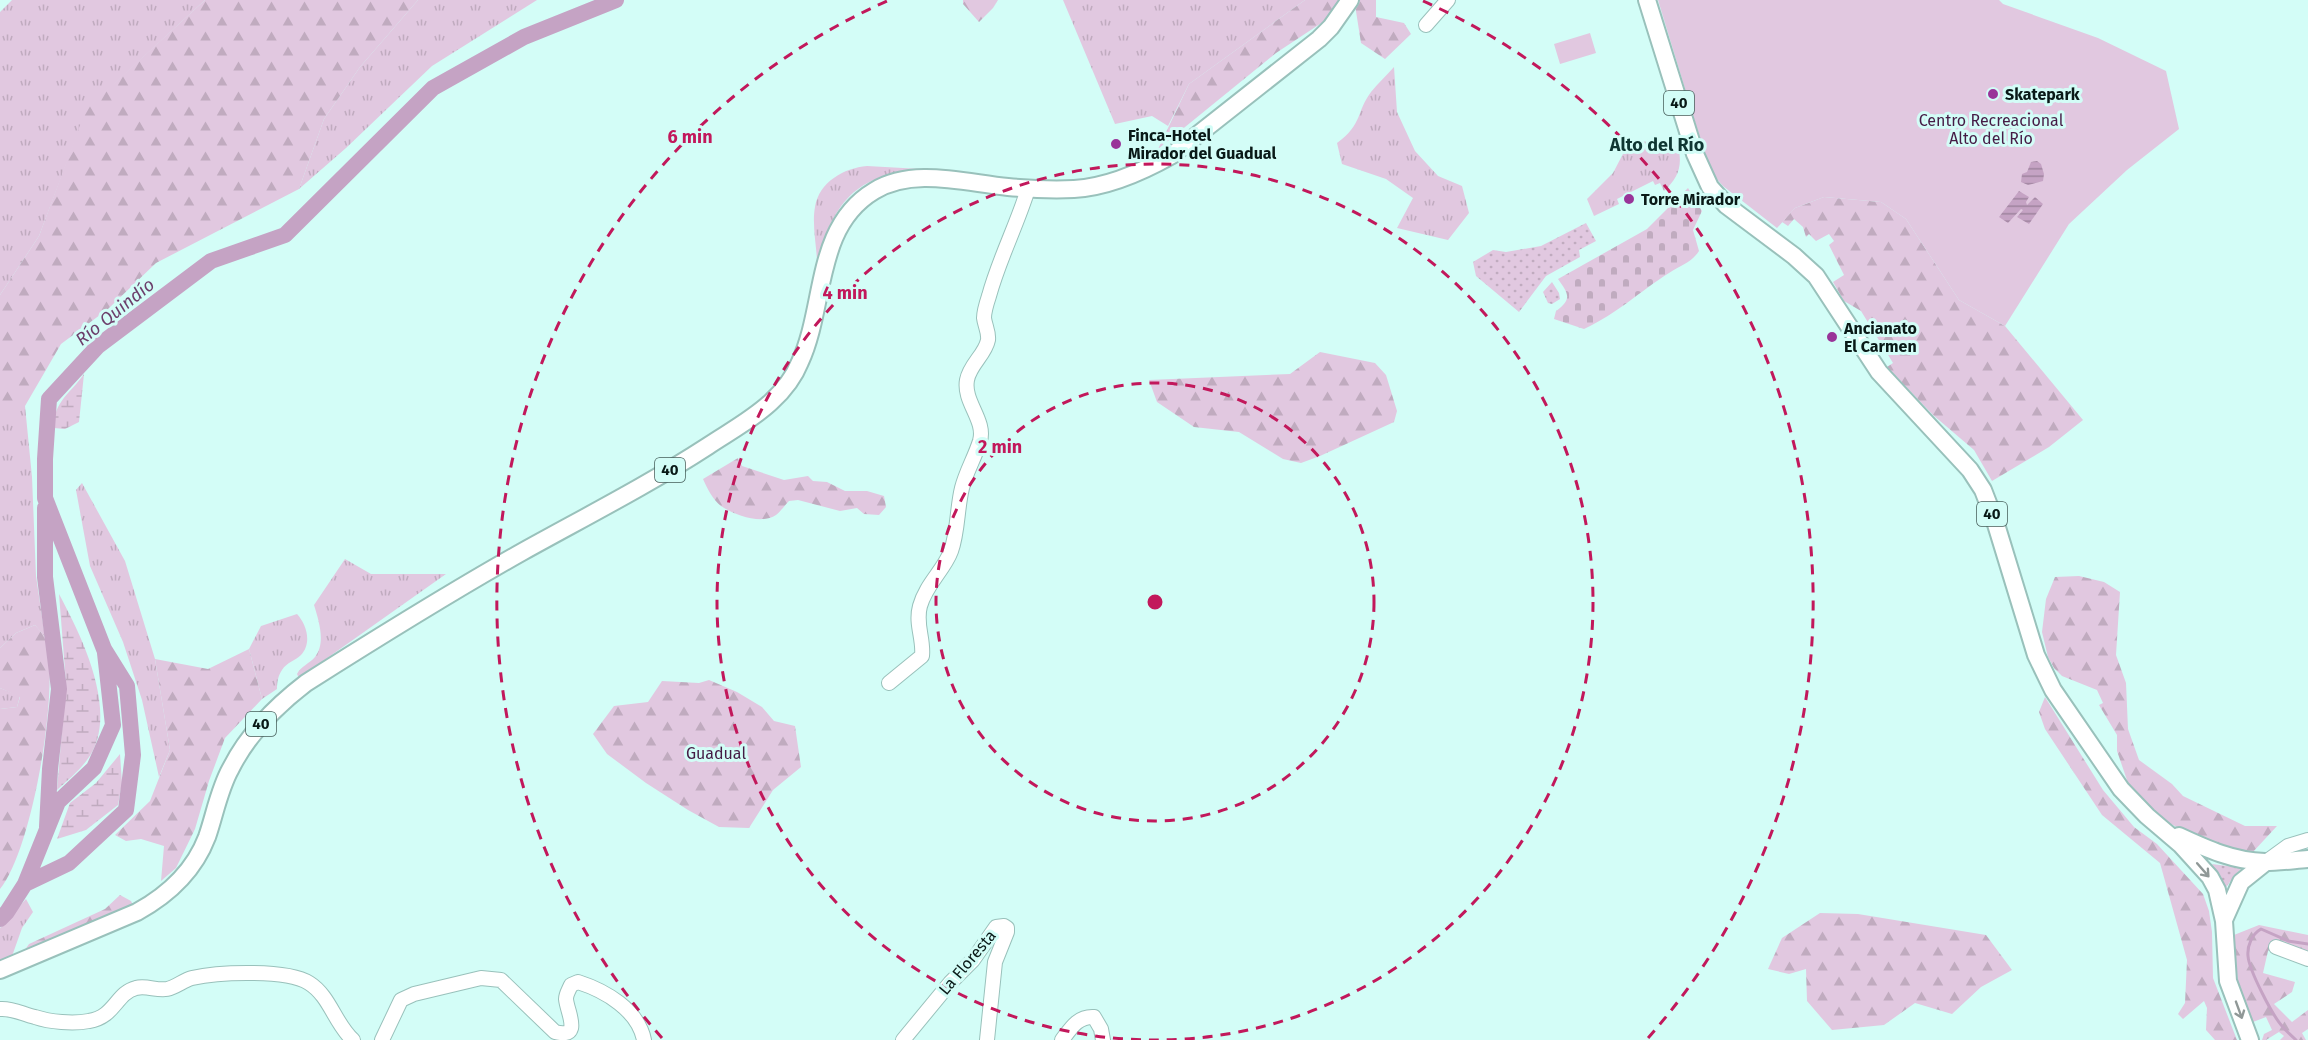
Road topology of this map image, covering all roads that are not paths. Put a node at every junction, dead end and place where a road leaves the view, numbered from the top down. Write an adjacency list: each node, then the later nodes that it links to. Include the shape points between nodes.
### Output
1 (1350, 0): 5 (main road, 40, via 1319,39 1172,155 1128,177 1093,186)
2 (1448, 0): 4 (street)
3 (1648, 0): 7 (main road, 40, via 1695,154 1710,187 1726,205 1816,276 1879,372 1977,479 1995,521 2046,679 2121,789)
4 (1426, 25)
5 (1028, 189): 6 (street, via 989,294 984,317 988,340 967,383 981,440 963,486 951,552 928,586 919,608 922,656); 14 (main road, 40, via 911,178 887,184 861,200 849,211 835,235 800,364 770,403 658,477 520,554 306,683 261,725 237,758 227,775 206,839 182,880 137,912)
6 (889, 683)
7 (2164, 830): 10 (main road, 40, via 2221,854); 11 (main road, 40, one-way to 11, via 2210,877)
8 (2308, 840): 10 (street, via 2288,846)
9 (2308, 859): 10 (main road, 40)
10 (2266, 862): 11 (main road, via 2241,882)
11 (2224, 921): 23 (main road, 40, one-way to 23, via 2228,981)
12 (2276, 947): 13 (street)
13 (2308, 959)
14 (0, 970)
15 (0, 1009): 16 (street, via 10,1008 49,1020 87,1022 105,1016 128,991 137,987 160,990 191,979 265,973 308,982 322,994)
16 (353, 1040)
17 (382, 1040): 18 (street, via 401,1000 481,978 501,980 555,1032 563,1034 572,1026 566,1000 571,985 578,982 593,987 627,1009 642,1029)
18 (644, 1040)
19 (903, 1040): 20 (street, La Floresta, via 973,960 996,927 1004,926 1007,932 995,962)
20 (987, 1040)
21 (1062, 1040): 22 (street, via 1086,1016 1098,1021)
22 (1103, 1040)
23 (2250, 1040)

